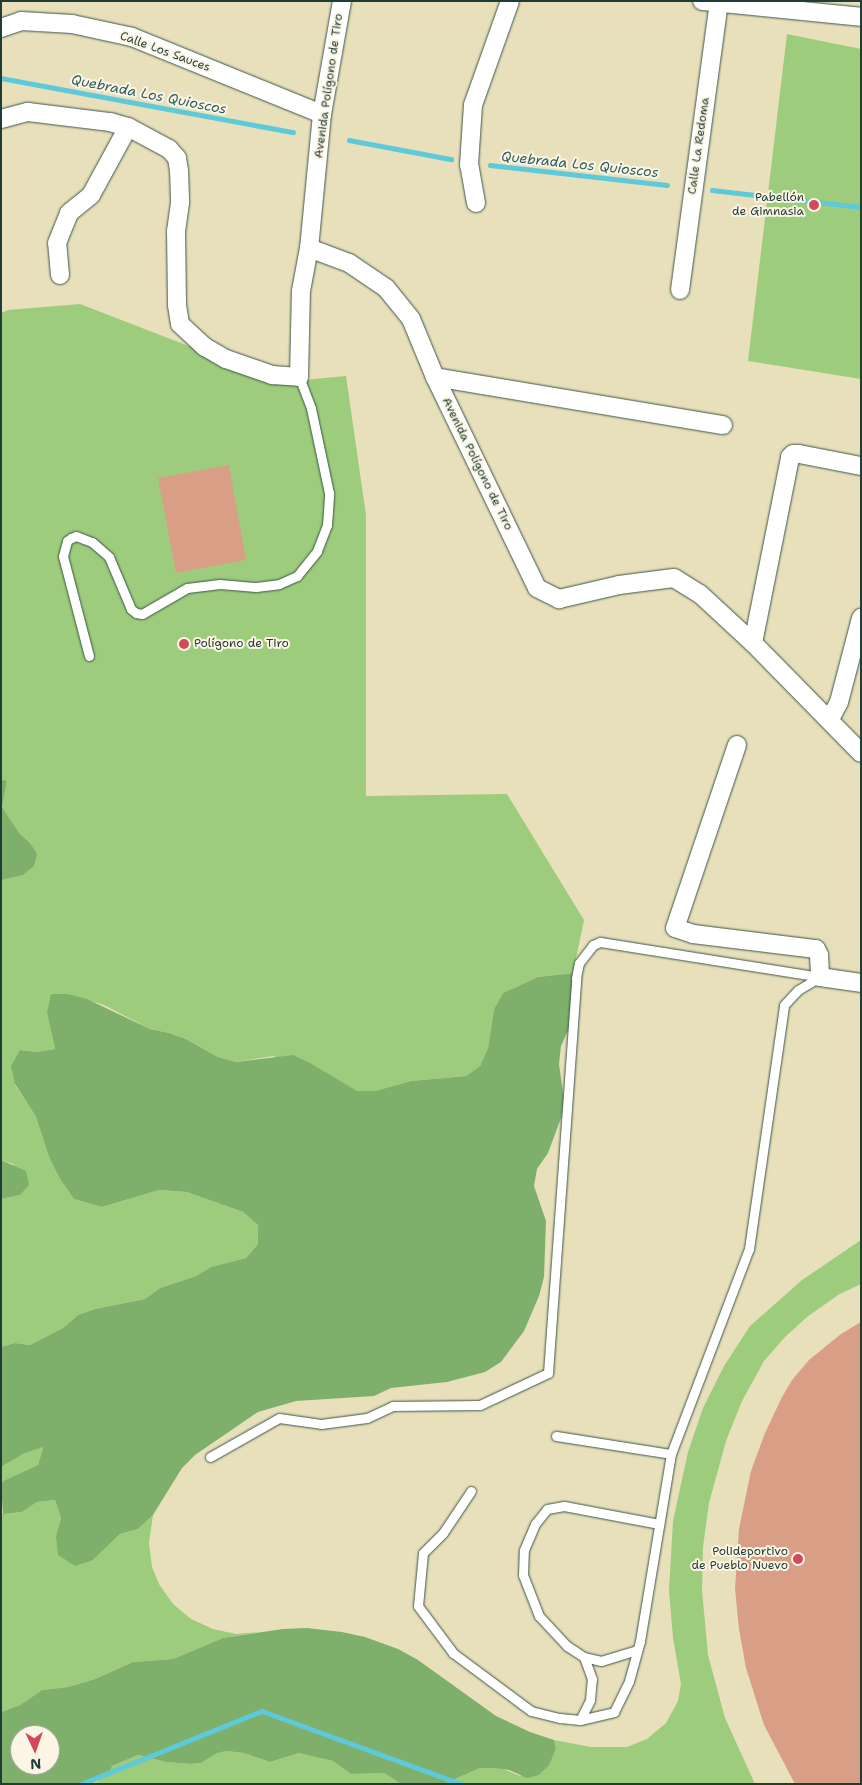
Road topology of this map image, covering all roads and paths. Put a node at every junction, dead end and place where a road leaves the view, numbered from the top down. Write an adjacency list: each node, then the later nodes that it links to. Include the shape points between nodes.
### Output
1 (342, 1): 6 (street, Avenida Polígono de Tiro)
2 (510, 1): 9 (street, via 473,105 470,164)
3 (710, 2): 4 (street); 12 (street, Calle La Redoma)
4 (861, 17)
5 (1, 28): 6 (street, Calle Los Sauces, via 21,21 72,24 132,37)
6 (322, 114): 10 (street, Avenida Polígono de Tiro)
7 (1, 119): 8 (street, via 28,112)
8 (128, 127): 11 (street, via 91,195 69,213 57,243); 13 (street, via 170,148 177,158 180,203 176,231 177,304 180,324 205,348 226,358 272,376)
9 (476, 203)
10 (309, 248): 13 (street, via 301,290); 14 (street, Avenida Polígono de Tiro, via 349,263 386,288 411,319)
11 (60, 275)
12 (680, 290)
13 (299, 377): 19 (lane, via 310,408 329,493 328,525 317,552 297,576 279,584 256,587 220,584 187,588 142,614 131,610 109,557 92,542 76,536 71,538 66,541 63,556)
14 (435, 377): 15 (street); 18 (street, Avenida Polígono de Tiro, via 537,588 559,599 619,585 674,578 700,594)
15 (723, 425)
16 (861, 466): 18 (street, via 799,454 790,457)
17 (861, 618): 20 (street, via 839,702)
18 (753, 644): 20 (street, Avenida Polígono de Tiro)
19 (89, 656)
20 (830, 719): 22 (street, Avenida Polígono de Tiro)
21 (737, 746): 23 (street, via 675,928 693,934 816,949)
22 (861, 753)
23 (820, 977): 24 (street); 26 (lane, via 798,990 784,1005 750,1249); 27 (lane, via 600,942 593,944 579,963 576,978 548,1373 480,1406 393,1406 367,1418 321,1424 279,1418)
24 (861, 983)
25 (556, 1436): 26 (lane)
26 (671, 1454): 29 (lane)
27 (210, 1456)
28 (471, 1491): 32 (lane, via 443,1533 423,1553 418,1606 453,1653 531,1711)
29 (659, 1524): 30 (lane); 31 (lane, via 564,1506 547,1509 535,1524 524,1550 523,1575 539,1616 567,1646)
30 (637, 1650): 31 (lane, via 601,1661); 32 (lane, via 629,1681 614,1712)
31 (584, 1657): 32 (lane, via 592,1679 590,1700)
32 (580, 1720)

